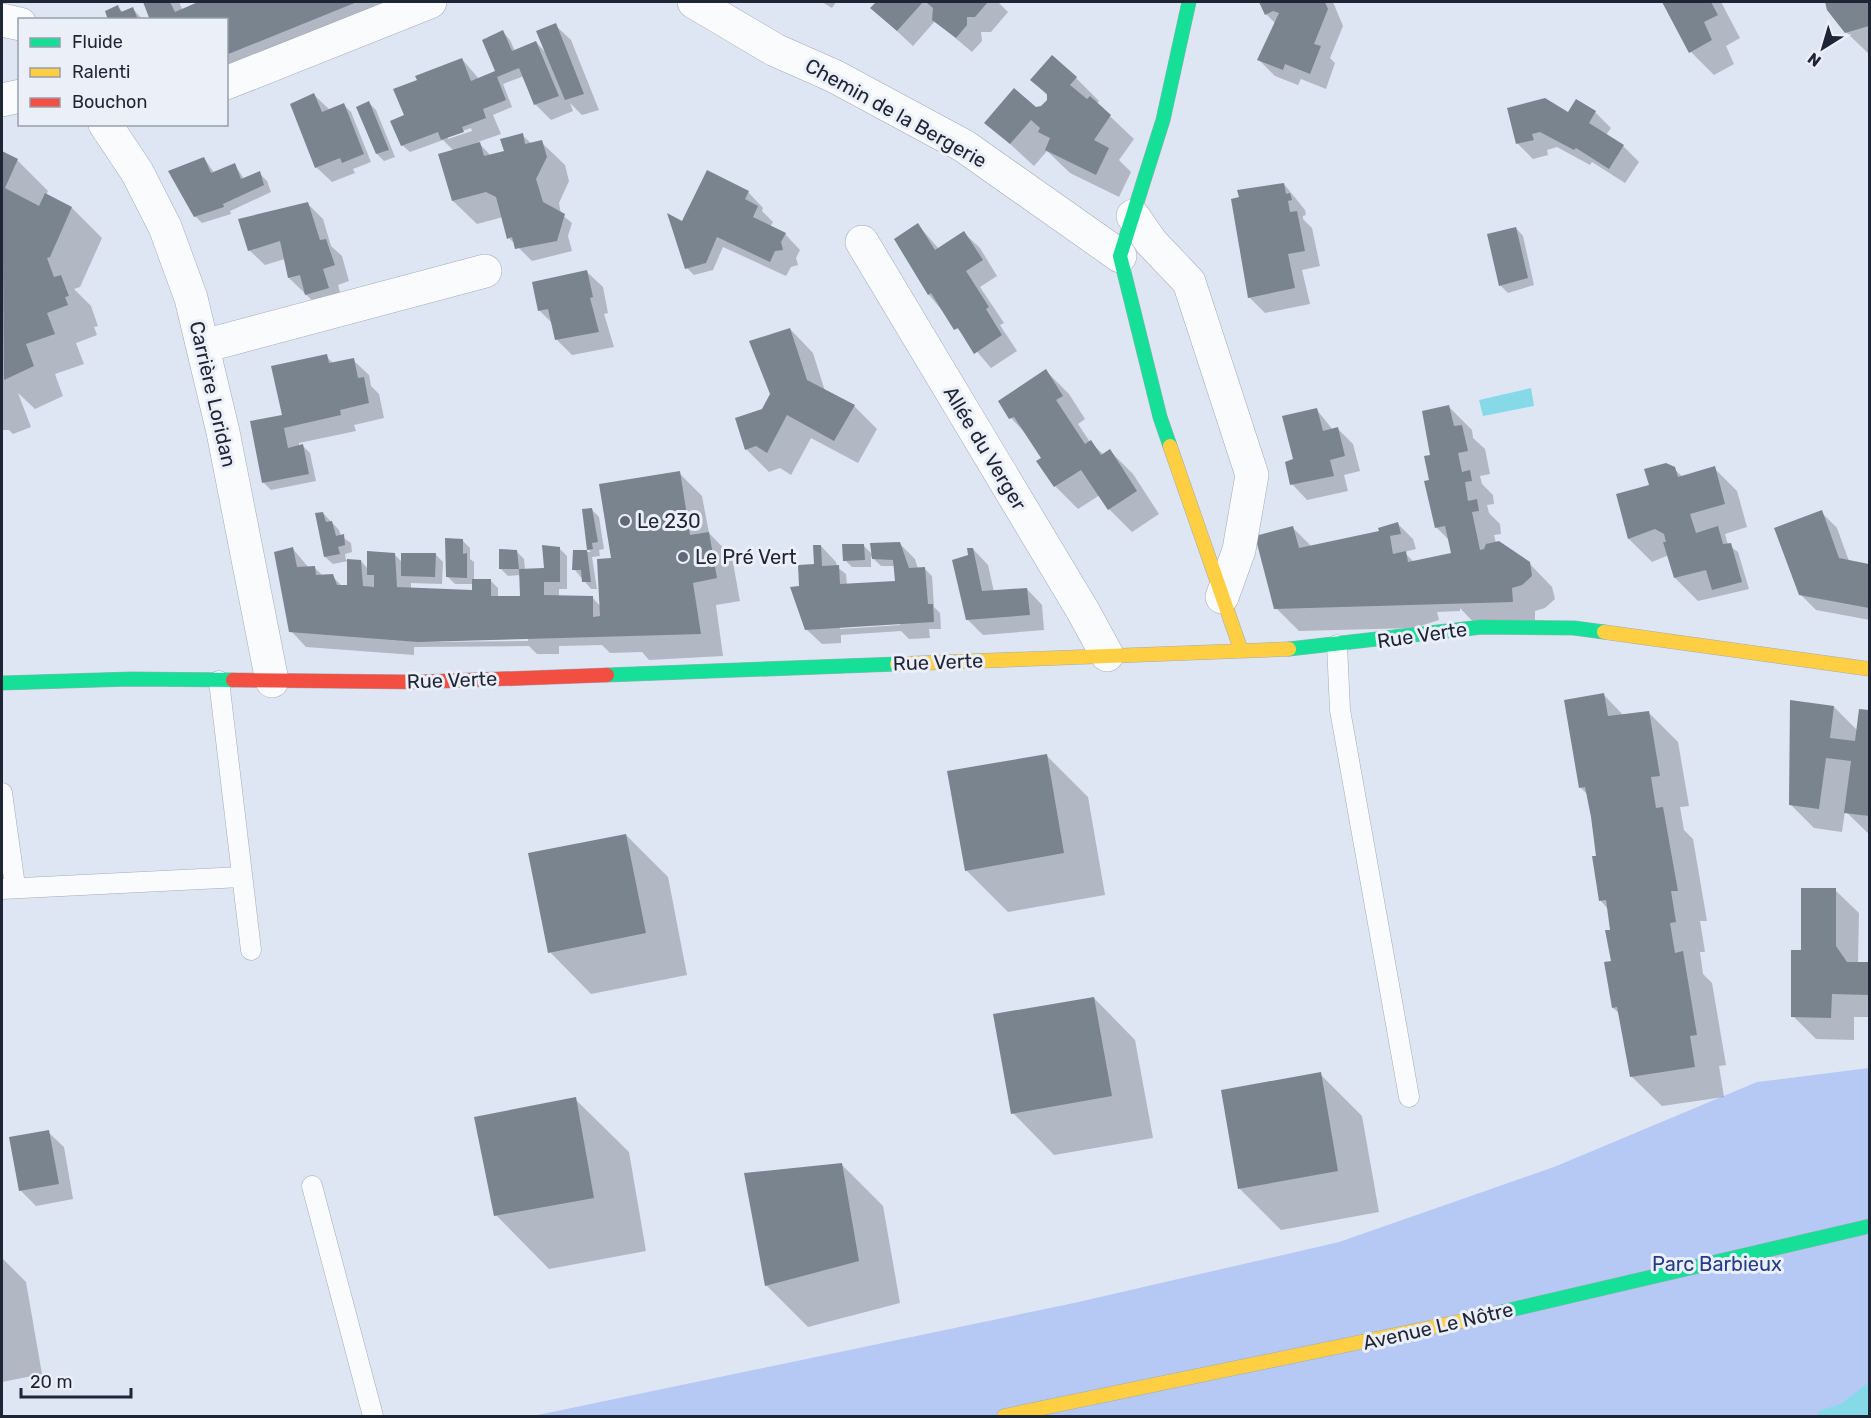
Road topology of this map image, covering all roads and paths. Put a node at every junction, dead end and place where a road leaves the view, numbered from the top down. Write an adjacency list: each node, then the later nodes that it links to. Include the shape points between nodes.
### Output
1 (430, 2): 6 (street)
2 (694, 2): 12 (street, Chemin de la Bergerie, via 775,50 834,76 964,146)
3 (1189, 2): 10 (street, via 1163,120)
4 (2, 20): 5 (street)
5 (18, 24)
6 (228, 82)
7 (18, 96): 8 (street)
8 (2, 100)
9 (112, 126): 14 (street, Carrière Loridan, via 180,260)
10 (1133, 216): 12 (street); 15 (street, via 1151,242 1189,282 1252,475 1239,550)
11 (862, 242): 18 (street, Allée du Verger)
12 (1120, 256): 15 (street, via 1160,417)
13 (485, 271): 14 (street)
14 (204, 346): 21 (street, Carrière Loridan)
15 (1222, 597): 17 (street)
16 (1337, 645): 17 (street, Rue Verte); 19 (street, Rue Verte, via 1458,629 1565,627); 27 (lane, via 1340,710)
17 (1241, 650): 18 (street, Rue Verte)
18 (1107, 655): 21 (street, Rue Verte, via 417,682)
19 (1869, 669)
20 (219, 681): 21 (street, Rue Verte); 22 (street, Rue Verte); 24 (lane)
21 (272, 681)
22 (2, 683)
23 (2, 793): 25 (lane)
24 (241, 877): 25 (lane); 26 (lane)
25 (8, 888)
26 (251, 950)
27 (1409, 1097)
28 (312, 1186): 30 (lane)
29 (1869, 1226): 31 (street, Avenue Le Nôtre, via 1409,1334)
30 (373, 1416)
31 (1004, 1416)

